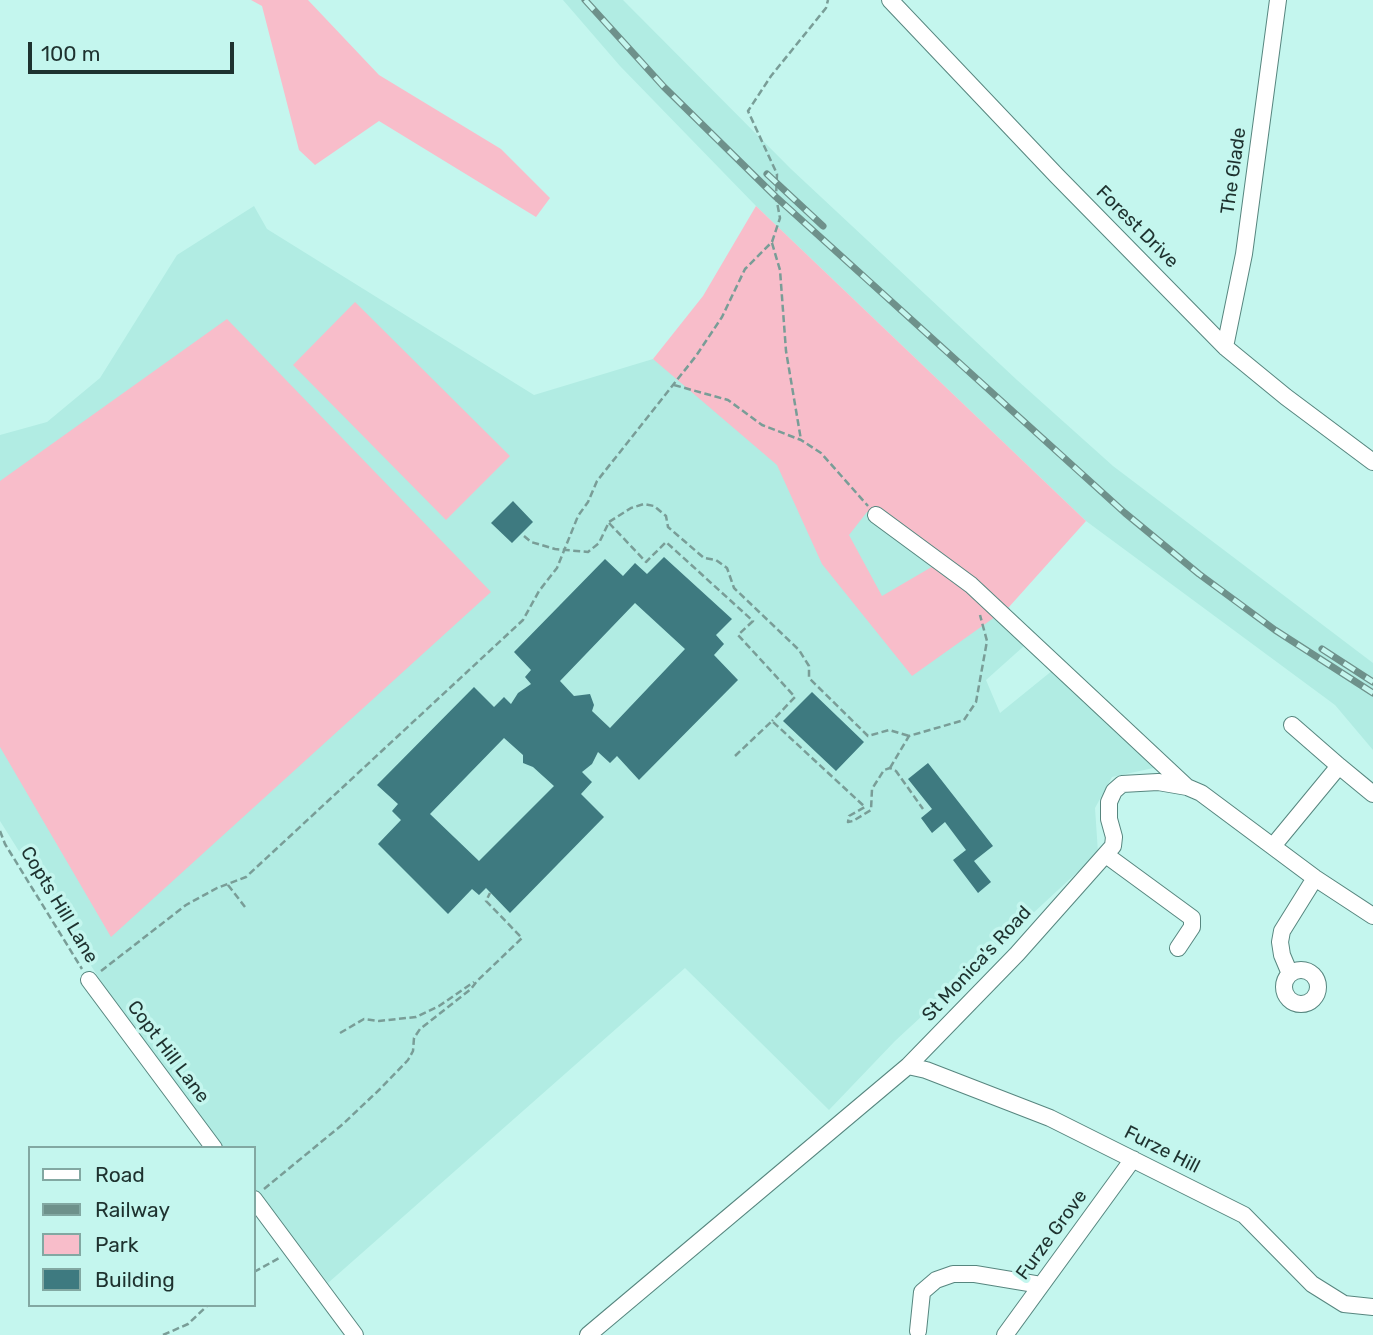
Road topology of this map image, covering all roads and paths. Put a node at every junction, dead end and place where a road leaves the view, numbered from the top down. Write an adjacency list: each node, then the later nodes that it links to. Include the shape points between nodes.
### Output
1 (828, 0): 4 (path, via 748,111 777,174 780,218)
2 (890, 0): 5 (street, Forest Drive)
3 (1278, 0): 5 (street, The Glade, via 1244,254)
4 (772, 242): 6 (path, via 745,269 722,317); 7 (path, via 780,270 786,351)
5 (1225, 347): 8 (street, Forest Drive)
6 (674, 385): 7 (path, via 728,400 762,425); 12 (path, via 597,481)
7 (801, 440): 9 (path, via 821,453)
8 (1373, 462)
9 (876, 515): 13 (street)
10 (609, 522): 12 (path, via 599,543 588,552); 14 (path, via 646,562 666,541 753,621 738,635 795,697); 16 (path, via 644,503 654,506 666,516 668,527 704,558 727,568 734,588 799,650 810,678 868,736 888,730)
11 (524, 536): 12 (path)
12 (565, 550): 29 (path, via 523,621 246,877)
13 (971, 585): 16 (path, via 987,641 976,702 964,720); 20 (street)
14 (772, 722): 17 (path); 19 (path, via 865,807 849,816 848,822 871,810 872,789)
15 (1292, 725): 18 (street)
16 (909, 736): 19 (path)
17 (735, 756)
18 (1339, 766): 21 (street); 26 (street)
19 (890, 768): 22 (path)
20 (1187, 786): 26 (street); 27 (street, via 1122,784 1108,802 1114,836)
21 (1373, 794)
22 (923, 809)
23 (0, 831): 24 (path, Copts Hill Lane)
24 (5, 844): 25 (path); 35 (path, Copts Hill Lane)
25 (0, 846)
26 (1273, 846): 28 (street)
27 (1106, 855): 33 (street, via 1192,918 1192,927); 38 (street, St Monica's Road)
28 (1315, 878): 32 (street); 34 (street, via 1282,931 1282,955)
29 (228, 885): 31 (path); 35 (path, via 186,905)
30 (490, 893): 36 (path, via 486,901 522,938)
31 (246, 907)
32 (1373, 916)
33 (1178, 948)
34 (1290, 974)
35 (89, 980): 39 (street, Copt Hill Lane)
36 (477, 981): 37 (path, via 428,1013 364,1019); 41 (path, via 420,1029 408,1060 380,1089)
37 (340, 1033)
38 (908, 1066): 40 (street, Furze Hill, via 1050,1118); 50 (street, St Monica's Road)
39 (213, 1146)
40 (1133, 1159): 44 (street, Furze Grove); 46 (street, Furze Hill, via 1244,1215 1312,1284 1344,1304)
41 (259, 1195): 42 (street)
42 (293, 1251): 43 (path); 49 (street)
43 (256, 1271)
44 (1041, 1284): 47 (street, via 975,1274 936,1280 922,1292); 51 (street, Furze Grove)
45 (206, 1307): 48 (path, via 188,1324)
46 (1373, 1307)
47 (918, 1331)
48 (163, 1335)
49 (355, 1335)
50 (588, 1335)
51 (1005, 1335)

